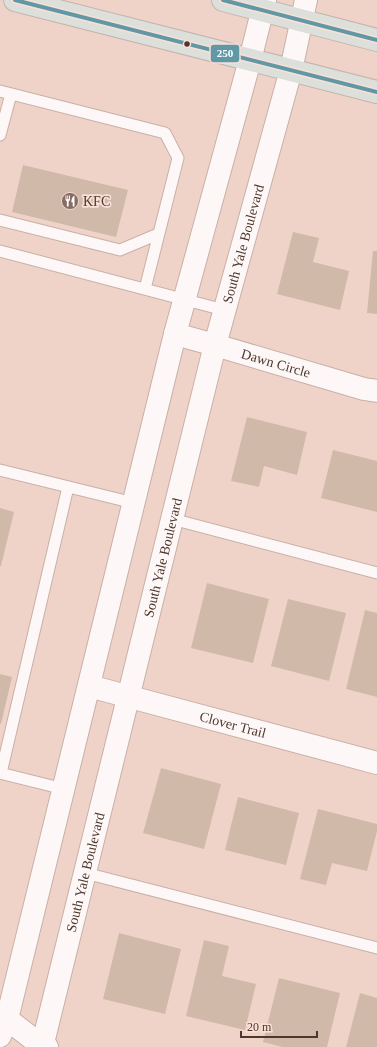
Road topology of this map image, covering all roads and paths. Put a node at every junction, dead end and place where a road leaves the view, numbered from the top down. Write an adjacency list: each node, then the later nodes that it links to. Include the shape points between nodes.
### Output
1 (16, 0): 6 (main road)
2 (222, 0): 3 (main road)
3 (264, 5): 4 (main road); 6 (street)
4 (304, 10): 5 (main road); 7 (street, South Yale Boulevard)
5 (377, 40)
6 (250, 60): 7 (main road); 15 (street)
7 (291, 70): 8 (main road); 16 (street, South Yale Boulevard)
8 (377, 92)
9 (5, 93): 10 (lane); 12 (lane, via 165,133 178,158)
10 (0, 135)
11 (0, 220): 12 (lane, via 120,250)
12 (158, 234): 14 (lane)
13 (0, 251): 14 (lane)
14 (145, 290): 15 (lane)
15 (184, 300): 16 (lane); 17 (street)
16 (224, 310): 18 (street, South Yale Boulevard)
17 (175, 334): 18 (street, Dawn Circle); 22 (street)
18 (215, 345): 19 (street, Dawn Circle); 23 (street, South Yale Boulevard)
19 (377, 391)
20 (0, 470): 21 (lane)
21 (68, 487): 22 (lane); 28 (lane)
22 (134, 503): 25 (street)
23 (172, 519): 24 (lane); 26 (street, South Yale Boulevard)
24 (377, 573)
25 (89, 686): 26 (street, Clover Trail); 29 (street)
26 (129, 696): 27 (street, Clover Trail); 30 (street, South Yale Boulevard)
27 (377, 763)
28 (1, 773): 29 (lane)
29 (64, 789): 32 (street)
30 (85, 873): 31 (lane); 33 (street, South Yale Boulevard)
31 (377, 948)
32 (2, 1024): 33 (street)
33 (44, 1047)

